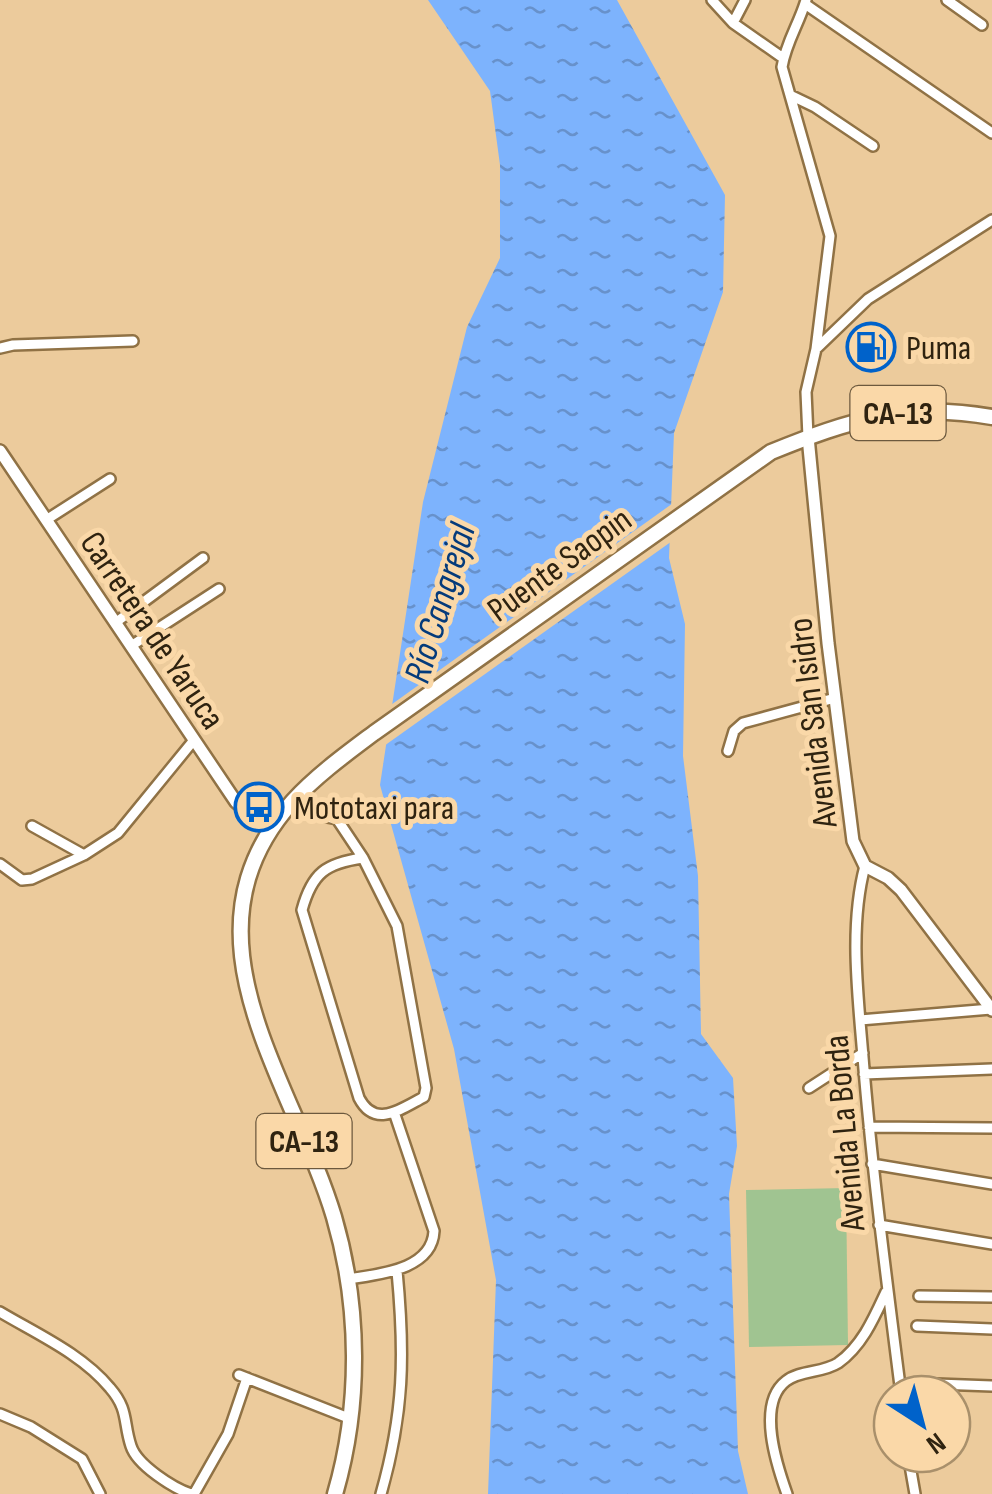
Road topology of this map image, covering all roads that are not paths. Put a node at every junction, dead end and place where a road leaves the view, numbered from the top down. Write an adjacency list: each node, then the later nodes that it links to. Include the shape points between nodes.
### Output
1 (712, 0): 5 (street)
2 (745, 0): 5 (street)
3 (948, 0): 6 (street)
4 (806, 2): 7 (street); 9 (street)
5 (733, 22): 7 (street)
6 (982, 26)
7 (783, 58): 8 (street)
8 (790, 95): 10 (street); 14 (street, via 830,236)
9 (992, 133)
10 (873, 146)
11 (992, 220): 14 (street, via 868,299)
12 (133, 342): 13 (street)
13 (0, 348)
14 (816, 348): 16 (street, via 806,392)
15 (992, 417): 16 (main road, CA-13, via 901,413)
16 (808, 437): 25 (street, Avenida San Isidro); 28 (main road, Puente Saopin / CA-13, via 730,478 374,732)
17 (0, 451): 18 (street, Carretera de Yaruca)
18 (4, 466): 20 (street, Carretera de Yaruca)
19 (110, 478): 20 (street)
20 (46, 520): 23 (street, Carretera de Yaruca)
21 (203, 558): 23 (street)
22 (218, 588): 24 (street)
23 (115, 623): 24 (street, Carretera de Yaruca)
24 (130, 646): 26 (street, Carretera de Yaruca)
25 (835, 698): 27 (street, via 743,723); 34 (street, Avenida San Isidro, via 853,841)
26 (194, 740): 30 (street, Carretera de Yaruca, via 236,802); 31 (street, via 128,823)
27 (728, 751)
28 (292, 802): 30 (main road, CA-13); 32 (street, via 306,814 337,819)
29 (32, 826): 31 (street)
30 (270, 831): 49 (main road, CA-13, via 253,860 244,898 243,976 333,1215)
31 (84, 855): 33 (street, via 27,880)
32 (363, 858): 41 (street, via 396,926 426,1088 424,1097); 41 (street, via 334,862 309,886 302,910 359,1098 373,1115)
33 (0, 864)
34 (864, 866): 35 (street, Avenida San Isidro, via 901,890); 36 (street, Avenida La Borda, via 856,900)
35 (991, 1009): 36 (street)
36 (860, 1020): 37 (street, Avenida La Borda)
37 (863, 1053): 39 (street, Avenida La Borda); 40 (street)
38 (992, 1069): 39 (street)
39 (864, 1074): 42 (street, Avenida La Borda)
40 (809, 1088)
41 (394, 1112): 48 (street, via 434,1231 426,1252)
42 (869, 1127): 43 (street); 44 (street, Avenida La Borda)
43 (992, 1128)
44 (872, 1164): 45 (street); 46 (street, Avenida La Borda)
45 (992, 1184)
46 (879, 1225): 47 (street); 50 (street, Avenida La Borda)
47 (992, 1244)
48 (397, 1271): 49 (street); 62 (street, via 402,1400)
49 (350, 1279): 58 (main road, CA-13)
50 (888, 1289): 56 (street, Avenida La Borda); 63 (street, via 852,1352 833,1366 786,1381 776,1394 770,1424)
51 (919, 1296): 52 (street)
52 (992, 1297)
53 (0, 1312): 60 (street, via 78,1359 110,1388 126,1414 131,1449)
54 (918, 1326): 55 (street)
55 (992, 1329)
56 (899, 1374)
57 (0, 1414): 59 (street, via 82,1459)
58 (351, 1419): 60 (street, via 243,1376 228,1434); 61 (main road, CA-13)
59 (100, 1494)
60 (192, 1494)
61 (335, 1494)
62 (382, 1494)
63 (787, 1494)

